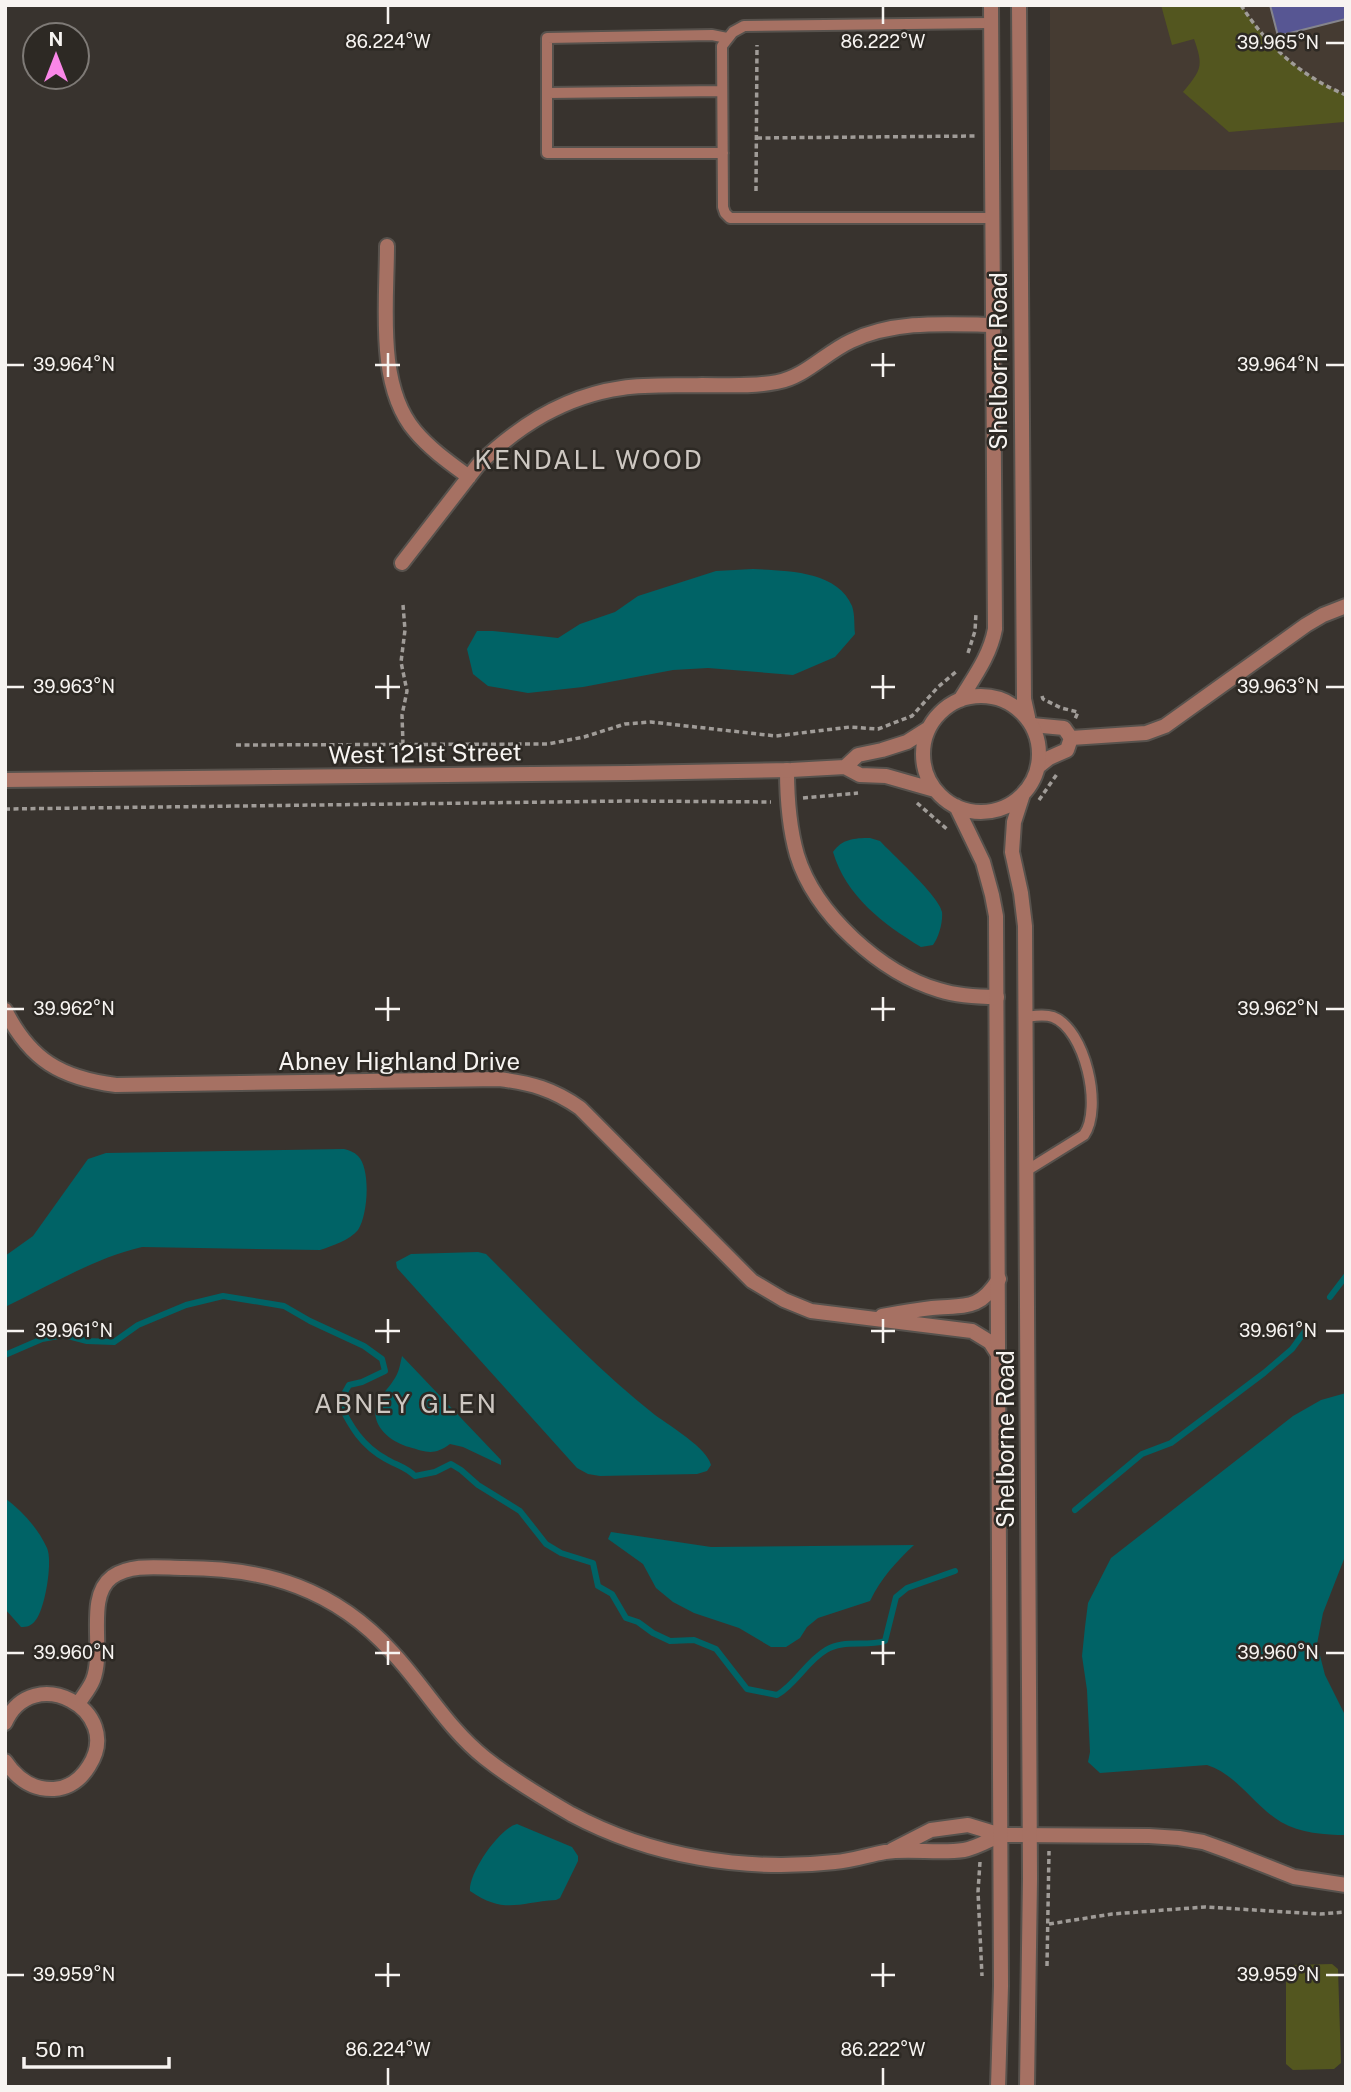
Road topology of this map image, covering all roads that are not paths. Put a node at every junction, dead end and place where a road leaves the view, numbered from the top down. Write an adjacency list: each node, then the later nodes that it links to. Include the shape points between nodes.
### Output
1 (991, 5): 3 (street, Shelborne Road)
2 (1019, 5): 15 (street, Shelborne Road, via 1024,699)
3 (991, 23): 4 (lane, via 744,26); 8 (street, Shelborne Road)
4 (727, 38): 5 (lane, via 722,46); 6 (lane, via 547,38)
5 (722, 91): 6 (lane); 7 (lane)
6 (547, 93): 7 (lane, via 547,153)
7 (723, 152): 8 (lane, via 723,207 730,218)
8 (992, 218): 10 (street, Shelborne Road)
9 (387, 246): 11 (street, via 387,355 398,401 414,431)
10 (993, 325): 11 (street, via 930,324 876,331 779,382 624,387 586,396 528,424); 14 (street, Shelborne Road, via 995,629 987,656)
11 (469, 477): 12 (street)
12 (402, 563)
13 (1346, 606): 17 (street, via 1306,625 1165,726 1146,733)
14 (960, 699): 15 (street, via 993,697 1010,703); 16 (street)
15 (1030, 721): 17 (street, via 1064,728); 18 (street, via 1038,737)
16 (929, 727): 19 (street, West 121st Street, via 907,742 858,755); 22 (street, via 924,767)
17 (1072, 738): 18 (street, via 1067,750)
18 (1039, 766): 23 (street)
19 (845, 767): 20 (street, West 121st Street); 22 (street, West 121st Street, via 860,775 886,776)
20 (787, 770): 21 (street, West 121st Street); 25 (street, via 798,858 821,901 848,934 917,982 953,994)
21 (5, 780)
22 (935, 790): 24 (street)
23 (1023, 794): 24 (street, via 989,812); 27 (street, Shelborne Road, via 1014,822 1012,852 1025,926)
24 (956, 806): 25 (street, Shelborne Road, via 983,862 992,895)
25 (997, 997): 29 (street, Shelborne Road)
26 (5, 1010): 30 (street, Abney Highland Drive, via 30,1049 60,1069 96,1083 499,1079 545,1088 580,1108 752,1281 811,1311)
27 (1025, 1017): 28 (street, Shelborne Road); 28 (lane, via 1054,1017 1065,1025 1085,1063 1093,1102 1084,1135)
28 (1026, 1171): 36 (street, Shelborne Road)
29 (999, 1279): 30 (street, Abney Highland Drive, via 990,1294 964,1307); 31 (street, Shelborne Road)
30 (863, 1319): 31 (street, Abney Highland Drive, via 972,1331 990,1342)
31 (999, 1356): 35 (street, Shelborne Road)
32 (78, 1704): 33 (street, via 64,1696 33,1697 19,1704); 34 (street, via 89,1715 97,1745 85,1774 72,1784 41,1789 26,1784); 37 (street, via 93,1680 98,1601 112,1577 138,1568 254,1573 290,1582 367,1627 486,1758 599,1827 718,1862 798,1865)
33 (5, 1723)
34 (5, 1762)
35 (1001, 1835): 36 (street); 37 (street, via 966,1850); 37 (street, via 968,1825 931,1830); 39 (street, Shelborne Road)
36 (1023, 1835): 38 (street, via 1178,1838 1228,1850 1294,1877); 40 (street, Shelborne Road)
37 (887, 1852)
38 (1346, 1885)
39 (998, 2087)
40 (1027, 2087)

